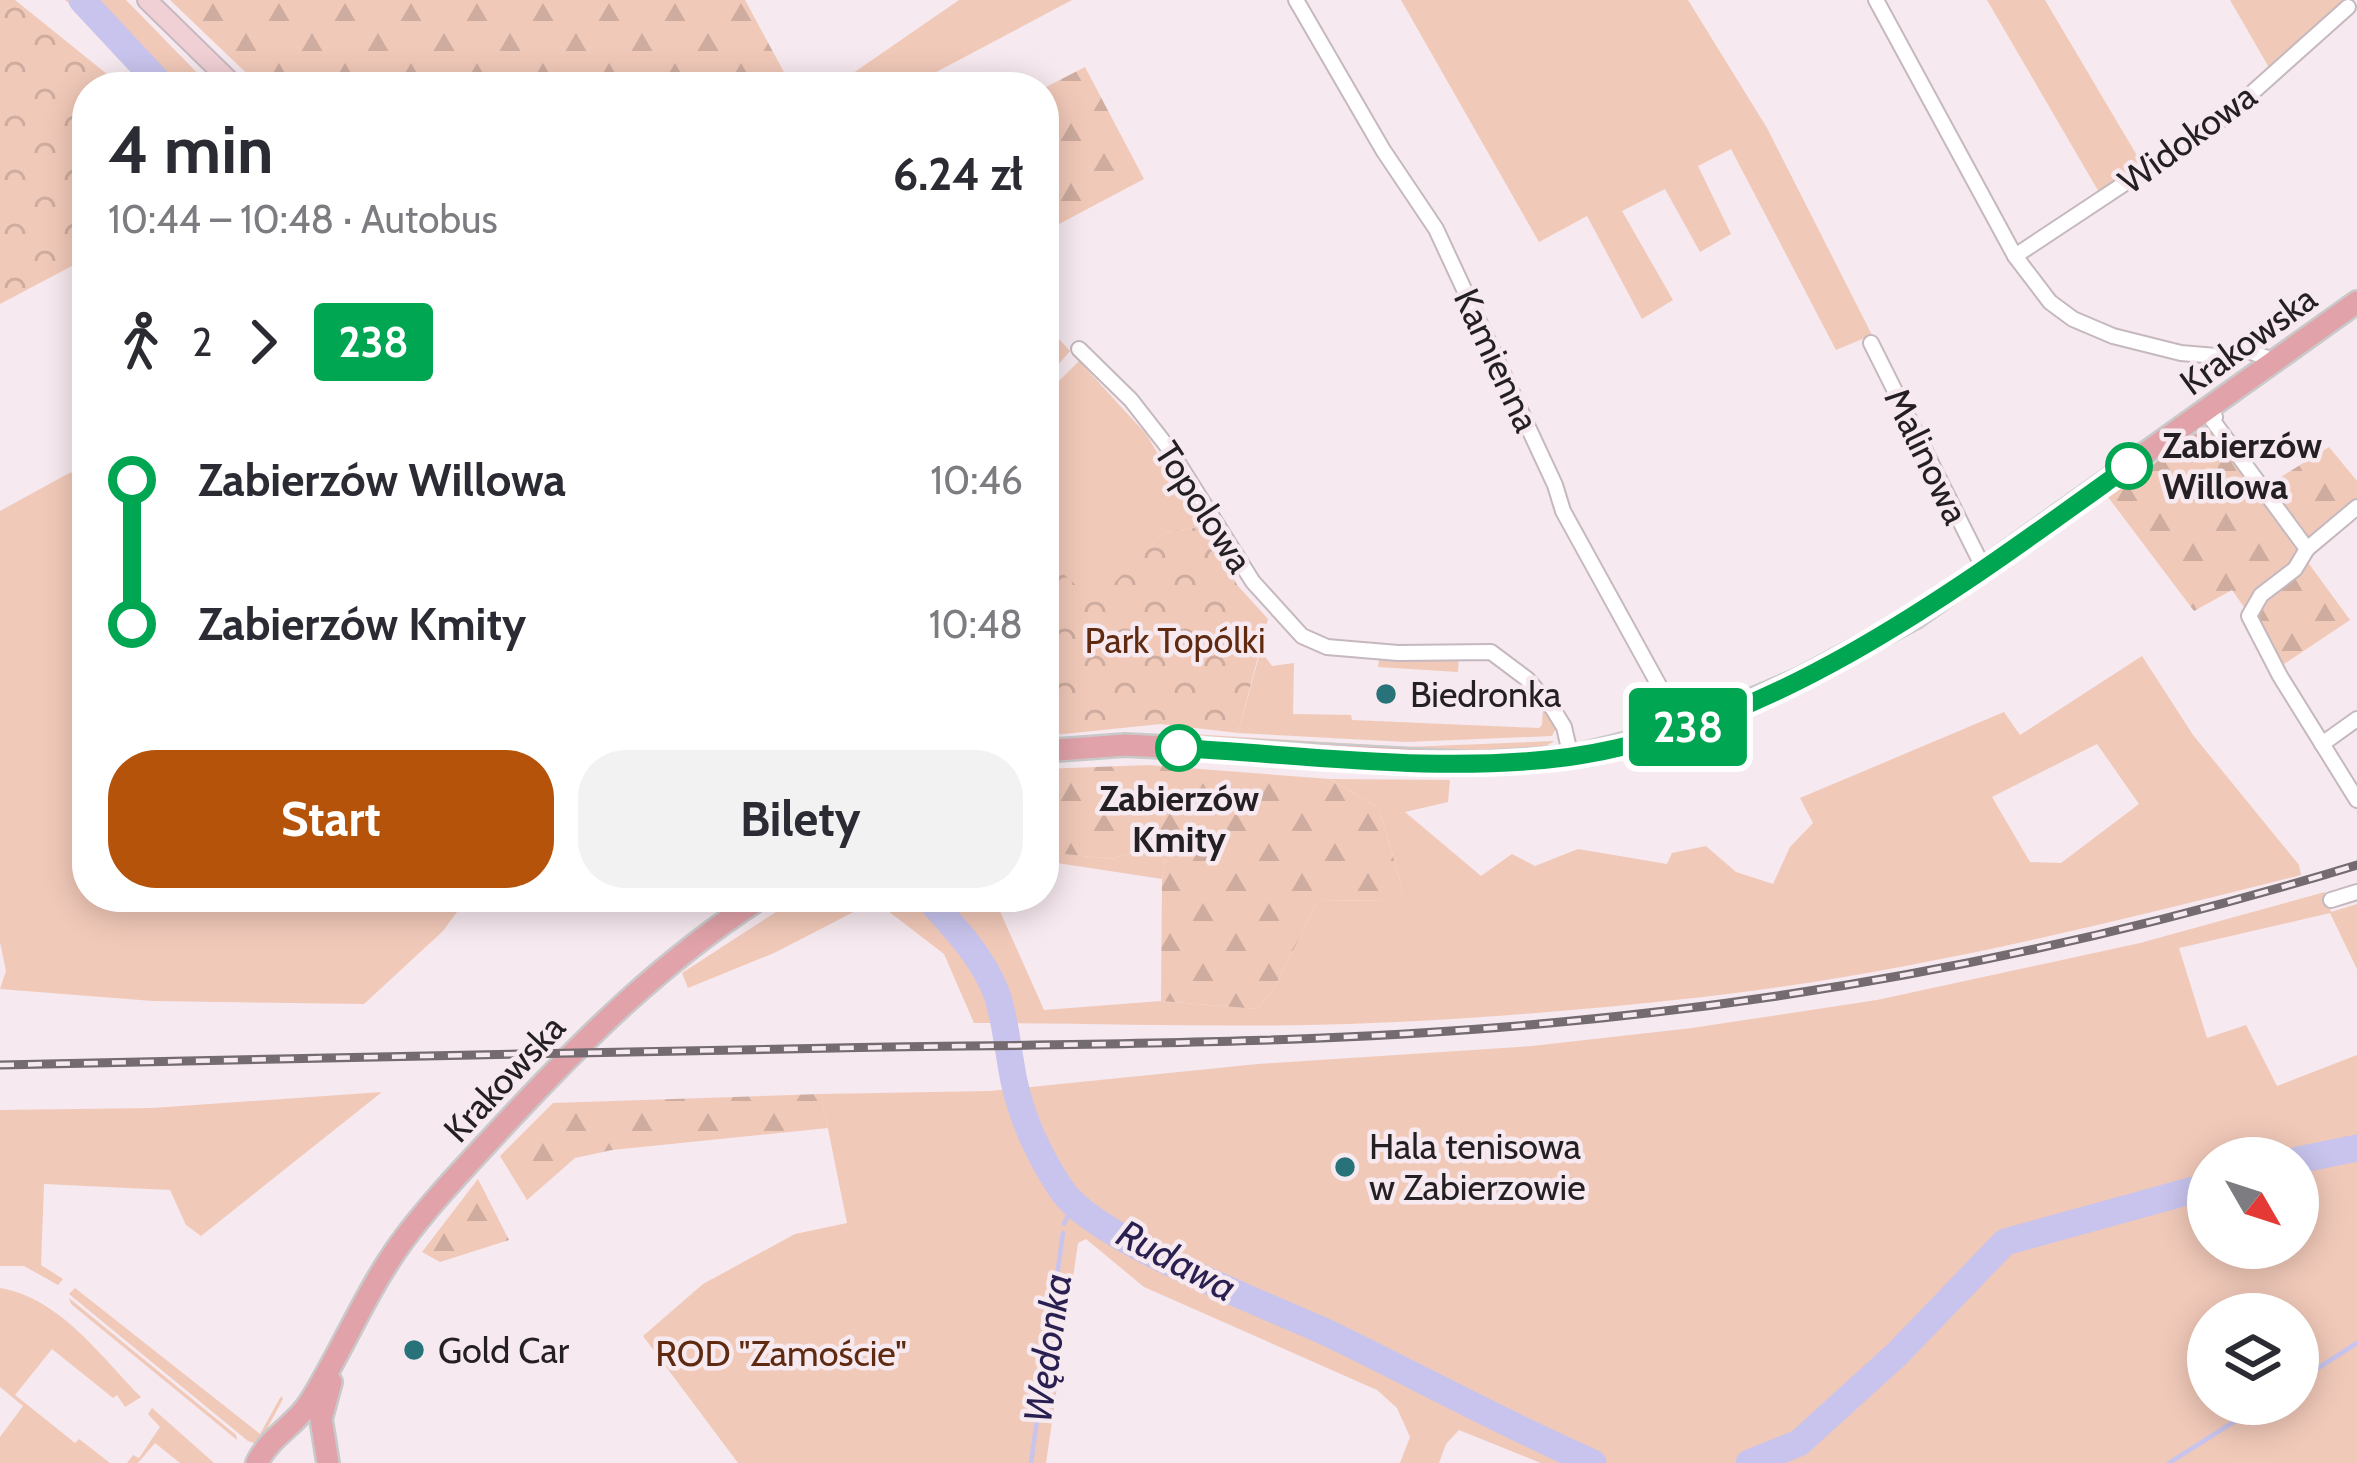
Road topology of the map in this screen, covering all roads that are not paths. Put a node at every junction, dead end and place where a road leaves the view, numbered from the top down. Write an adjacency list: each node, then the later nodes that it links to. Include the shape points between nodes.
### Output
1 (147, 0): 5 (main road)
2 (1295, 0): 16 (street, Kamienna, via 1436,229 1563,511)
3 (1876, 0): 6 (street)
4 (2348, 7): 6 (street, Widokowa, via 2225,117)
5 (221, 72)
6 (2015, 256): 10 (street, via 2050,302 2099,332 2181,353 2245,350)
7 (2357, 302): 10 (main road, Krakowska)
8 (1871, 343): 14 (street, Malinowa)
9 (1078, 349): 19 (street, Topolowa, via 1131,400 1252,582 1302,636 1327,647 1498,656 1553,709)
10 (2270, 364): 11 (main road, Krakowska)
11 (2209, 408): 13 (street); 14 (main road, Krakowska)
12 (2357, 507): 13 (street)
13 (2307, 549): 17 (street, via 2249,616)
14 (1984, 569): 16 (main road, Krakowska, via 1845,657)
15 (2357, 719): 17 (street)
16 (1683, 729): 19 (main road, Krakowska)
17 (2322, 745): 20 (street)
18 (1059, 750): 19 (main road, Krakowska, via 1125,745 1474,763)
19 (1571, 757)
20 (2357, 800)
21 (2357, 892): 22 (street)
22 (2331, 900)
23 (738, 912): 24 (main road, Krakowska, via 601,1022 469,1163 400,1244)
24 (342, 1348): 25 (main road, Krakowska); 26 (main road, Krakowska, via 321,1419)
25 (290, 1428): 26 (main road, via 308,1430); 27 (main road, Krakowska)
26 (326, 1453)
27 (257, 1463)

